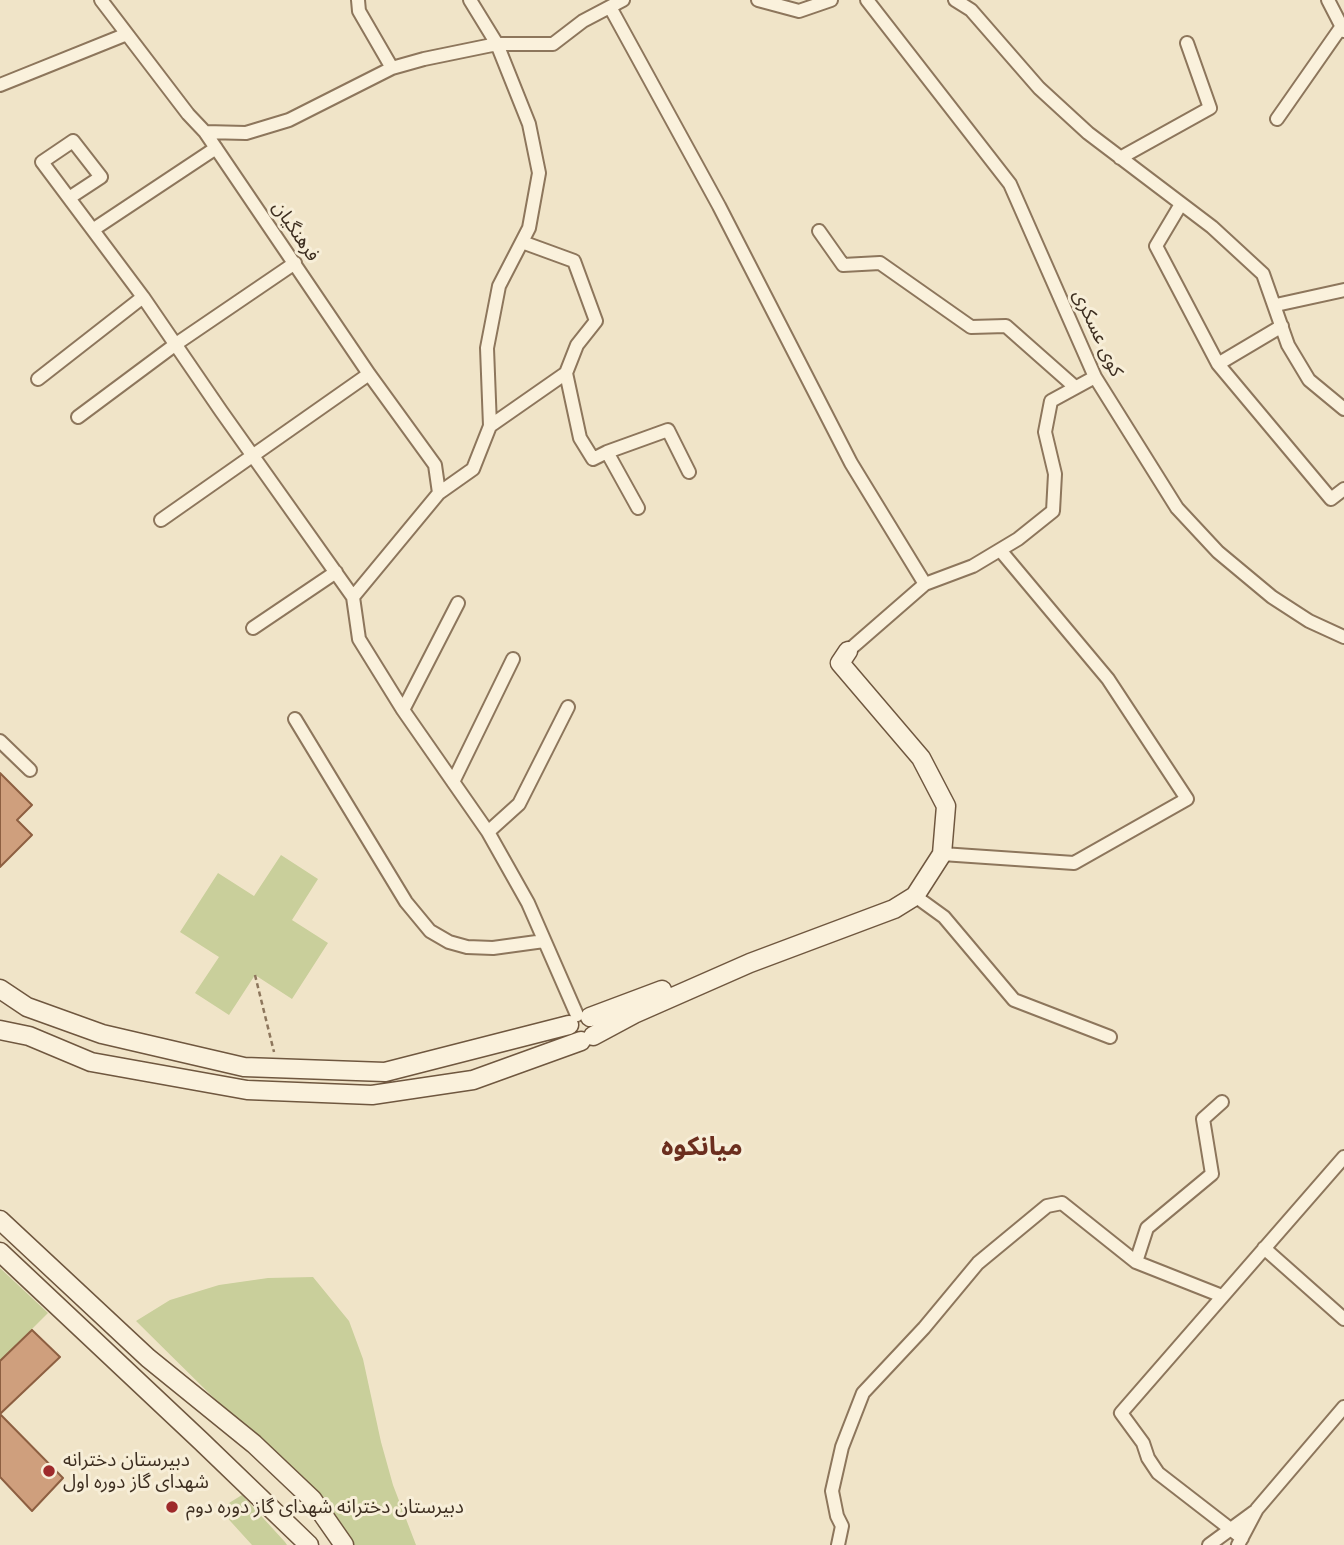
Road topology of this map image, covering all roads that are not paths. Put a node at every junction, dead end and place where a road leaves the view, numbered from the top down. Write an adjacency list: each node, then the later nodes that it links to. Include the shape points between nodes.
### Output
1 (101, 0): 12 (street, فرهنگیان)
2 (359, 0): 15 (street, via 359,11)
3 (470, 0): 14 (street)
4 (623, 0): 10 (street)
5 (758, 0): 6 (street, via 799,11)
6 (831, 0)
7 (867, 0): 35 (street, کوی عسکری, via 1010,184)
8 (955, 0): 20 (street, via 971,10 1039,88)
9 (1328, 0): 11 (street)
10 (610, 7): 14 (street, via 553,44); 50 (street, via 851,463)
11 (1343, 29): 17 (street)
12 (127, 34): 16 (street); 18 (street, فرهنگیان)
13 (1186, 43): 20 (street, via 1210,108)
14 (496, 44): 15 (street); 25 (street, via 529,124 539,173)
15 (392, 68): 18 (street, via 289,120 246,133)
16 (0, 85)
17 (1277, 119)
18 (205, 132): 19 (street, فرهنگیان)
19 (216, 148): 23 (street); 26 (street, فرهنگیان)
20 (1120, 158): 22 (street)
21 (69, 198): 21 (street, via 101,177 74,141 42,162); 23 (street)
22 (1181, 204): 29 (street, via 1263,274); 32 (street, via 1156,246)
23 (94, 229): 28 (street)
24 (819, 231): 37 (street, via 843,265 880,263 971,327 1006,326)
25 (522, 242): 33 (street, via 575,261 596,321 577,345); 40 (street, via 499,286 486,348)
26 (295, 263): 31 (street); 34 (street, فرهنگیان)
27 (1344, 290): 29 (street)
28 (143, 297): 31 (street); 36 (street)
29 (1276, 305): 30 (street)
30 (1282, 326): 32 (street); 38 (street, via 1309,380)
31 (176, 344): 39 (street); 42 (street)
32 (1218, 364): 44 (street, via 1331,499)
33 (566, 373): 40 (street); 41 (street, via 580,438 593,459)
34 (369, 374): 42 (street); 45 (street, فرهنگیان, via 435,465)
35 (1095, 377): 37 (street); 54 (street, کوی عسکری, via 1177,509 1218,552 1272,597)
36 (38, 379)
37 (1075, 387): 48 (street, via 1051,401 1045,432 1055,474 1053,512)
38 (1344, 409)
39 (78, 417)
40 (490, 426): 45 (street, via 473,469)
41 (607, 452): 43 (street, via 668,429); 46 (street)
42 (253, 457): 47 (street); 49 (street)
43 (690, 472)
44 (1344, 489)
45 (439, 493): 51 (street)
46 (638, 509)
47 (161, 520)
48 (1000, 550): 50 (street); 64 (street, via 1108,679 1187,799 1074,863)
49 (336, 572): 51 (street); 53 (street)
50 (925, 584): 55 (street)
51 (353, 597): 58 (street, via 359,639)
52 (458, 603): 58 (street)
53 (253, 628)
54 (1344, 637)
55 (848, 650): 64 (main road, via 840,663 921,758 946,806)
56 (513, 659): 62 (street)
57 (568, 707): 63 (street, via 519,804)
58 (403, 710): 62 (street)
59 (295, 719): 66 (street, via 406,902 429,931 467,947)
60 (0, 741): 61 (street)
61 (30, 770)
62 (453, 782): 63 (street)
63 (488, 832): 66 (street)
64 (942, 854): 65 (main road)
65 (915, 896): 68 (main road); 70 (street, via 944,917 1014,1000); 71 (main road, via 894,909 750,963)
66 (544, 941): 68 (street)
67 (0, 989): 68 (main road, via 27,1007 102,1034 244,1067 279,1069 385,1072)
68 (579, 1019): 71 (main road, via 595,1023); 71 (main road, via 573,1038)
69 (0, 1030): 71 (main road, via 29,1036 91,1062 247,1090 372,1095 473,1080)
70 (1110, 1037)
71 (587, 1038)
72 (1222, 1102): 77 (street, via 1203,1119 1212,1174 1147,1228)
73 (1344, 1157): 75 (street)
74 (0, 1220): 85 (main road, via 148,1358 254,1444 312,1499)
75 (1264, 1248): 78 (street); 79 (street)
76 (0, 1252): 84 (main road)
77 (1136, 1262): 78 (street); 86 (street, via 1062,1203 1047,1206 978,1263 863,1393 842,1447 832,1491 842,1526)
78 (1222, 1296): 82 (street, via 1121,1413 1158,1473)
79 (1344, 1319)
80 (1344, 1406): 81 (street)
81 (1257, 1509): 82 (street); 83 (street)
82 (1229, 1530): 83 (street); 87 (street)
83 (1240, 1541)
84 (309, 1545)
85 (344, 1545)
86 (838, 1545)
87 (1209, 1545)

